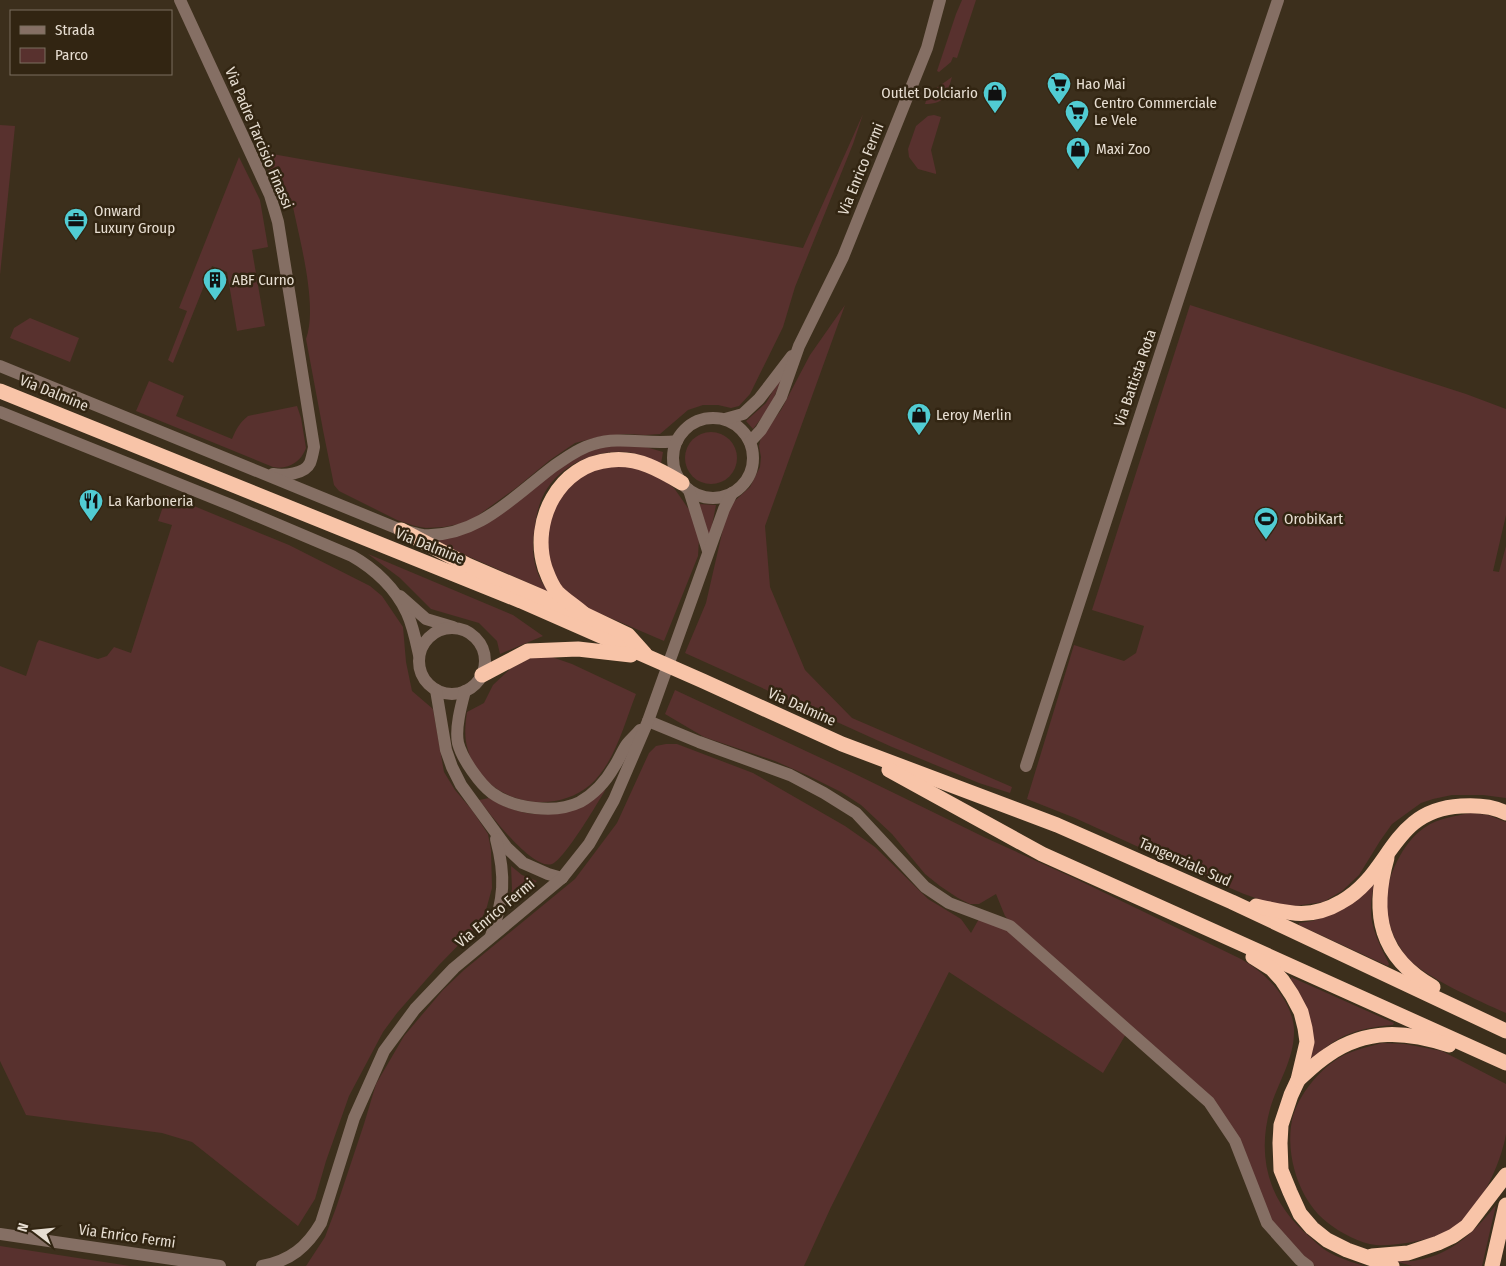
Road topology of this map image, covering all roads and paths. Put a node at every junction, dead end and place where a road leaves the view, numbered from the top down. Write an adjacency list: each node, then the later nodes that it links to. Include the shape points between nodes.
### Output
1 (180, 0): 11 (street, Via Padre Tarcisio Finassi, via 276,214 314,447 306,468 293,473 279,475)
2 (940, 0): 4 (street, Via Enrico Fermi, via 927,48 843,257)
3 (1278, 0): 26 (street, Via Battista Rota)
4 (799, 346): 8 (street, Via Enrico Fermi, via 759,399 743,414); 10 (street, Via Enrico Fermi, via 781,397)
5 (0, 366): 11 (street)
6 (0, 391): 20 (highway, Via Dalmine, via 521,601)
7 (0, 412): 16 (street, via 352,556 367,564)
8 (725, 419): 9 (street, Via Enrico Fermi, via 702,419 683,431); 10 (street, via 736,424)
9 (677, 441): 12 (street, via 674,452 676,474); 14 (street, via 594,444 572,453 485,519 466,529 421,535)
10 (750, 442): 13 (street, Via Enrico Fermi, via 753,465 742,486)
11 (246, 466): 14 (street)
12 (686, 487): 13 (street, via 711,498); 15 (street); 17 (highway, via 635,460 610,460 588,465 557,489 545,513 540,535 541,556 557,591)
13 (732, 493): 15 (street, Via Enrico Fermi)
14 (401, 530): 17 (highway, via 467,564)
15 (708, 551): 24 (street, Via Enrico Fermi)
16 (389, 586): 18 (street, via 426,619); 19 (street, via 406,611)
17 (584, 614): 20 (highway, via 628,635)
18 (455, 628): 19 (street, via 436,632 428,638); 21 (street, via 474,636 480,644 484,654)
19 (419, 655): 22 (street, via 422,675)
20 (648, 657): 21 (highway, via 578,649 528,651); 25 (highway, Via Dalmine)
21 (482, 674): 23 (street)
22 (436, 690): 23 (street, via 456,694); 28 (street, via 452,767)
23 (465, 691): 24 (street, via 458,714 458,743 467,763 492,793 511,803 529,807 563,807 579,802 599,788 626,745)
24 (648, 721): 30 (street, Via Enrico Fermi, via 614,800 589,844); 43 (street, via 790,775 824,792 856,813 937,896 1010,926 1209,1102 1235,1141 1267,1224)
25 (842, 744): 31 (highway, Tangenziale Sud, via 1056,825); 32 (highway, via 1042,854)
26 (1026, 766)
27 (1504, 811): 29 (highway, via 1468,805 1437,810 1409,826)
28 (493, 829): 30 (street, via 523,862); 33 (street, via 503,884)
29 (1389, 851): 31 (highway, via 1353,894 1325,909 1293,914); 34 (highway, via 1380,917 1394,954 1419,979)
30 (562, 878): 33 (street, Via Enrico Fermi)
31 (1232, 902): 34 (highway, Tangenziale Sud)
32 (1183, 917): 35 (highway); 36 (highway, via 1251,955 1282,980 1297,1003 1305,1028 1307,1042)
33 (491, 937): 42 (street, Via Enrico Fermi, via 454,968 415,1009 384,1051 354,1118 321,1223 312,1239 276,1263)
34 (1506, 1031)
35 (1506, 1063): 36 (highway, via 1422,1038 1374,1035 1328,1054)
36 (1298, 1080): 40 (highway, via 1281,1125 1281,1170 1300,1214 1312,1228 1328,1240)
37 (1506, 1176): 40 (highway, via 1468,1226 1453,1236 1408,1253)
38 (1506, 1205): 45 (highway)
39 (0, 1234): 41 (street, Via Enrico Fermi)
40 (1365, 1256): 44 (highway)
41 (220, 1266)
42 (262, 1266)
43 (1308, 1266)
44 (1392, 1266)
45 (1492, 1266)

